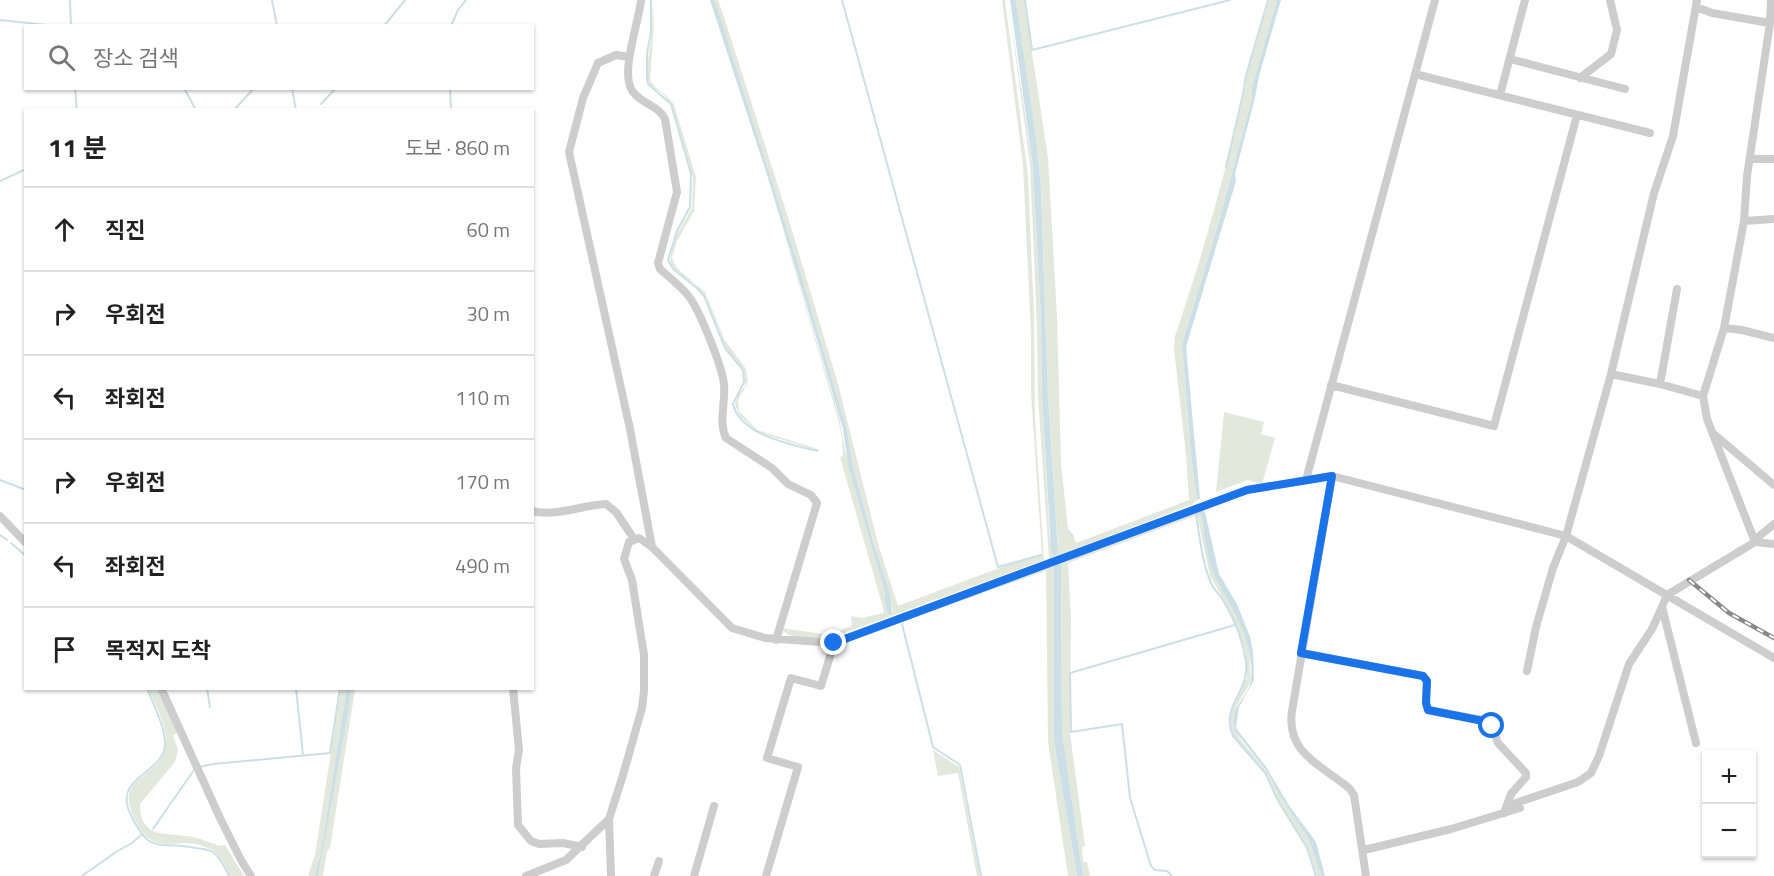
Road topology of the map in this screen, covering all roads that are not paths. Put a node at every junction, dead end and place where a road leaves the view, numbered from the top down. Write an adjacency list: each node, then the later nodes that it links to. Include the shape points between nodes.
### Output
1 (641, 0): 8 (street)
2 (1435, 0): 10 (street)
3 (1525, 0): 9 (street)
4 (1610, 0): 11 (street, via 1617,30 1611,54)
5 (1771, 0): 7 (street)
6 (1696, 3): 7 (street, via 1712,13); 23 (street, via 1673,136 1654,193)
7 (1772, 21): 16 (street)
8 (629, 57): 39 (street, via 616,55 598,63 583,98 569,153); 42 (street, via 629,86 665,119 676,184 658,263 692,301 715,357 724,386 723,432 817,503)
9 (1510, 59): 11 (street); 13 (street)
10 (1415, 74): 13 (street); 25 (street)
11 (1580, 78): 12 (street)
12 (1625, 89)
13 (1500, 95): 14 (street)
14 (1577, 115): 15 (street); 25 (street, via 1494,426)
15 (1650, 133)
16 (1750, 159): 17 (street); 19 (street)
17 (1774, 159)
18 (1774, 219): 19 (street)
19 (1744, 221): 21 (street)
20 (1677, 290): 24 (street)
21 (1724, 328): 22 (street); 26 (street)
22 (1774, 338)
23 (1611, 374): 24 (street); 34 (street)
24 (1660, 384): 26 (street)
25 (1331, 385): 29 (street)
26 (1703, 396): 27 (street)
27 (1713, 433): 30 (street); 37 (street)
28 (1332, 476): 29 (street); 34 (street); 44 (street)
29 (1306, 480): 43 (street, via 1247,490)
30 (1774, 485)
31 (534, 512): 35 (street, via 544,514 606,504)
32 (0, 516): 36 (street)
33 (1774, 524): 37 (street)
34 (1566, 536): 40 (street); 46 (street, via 1536,627)
35 (634, 539): 39 (street, via 643,539); 53 (street, via 626,548 624,559 632,580 642,644 644,691)
36 (24, 541)
37 (1755, 542): 38 (street); 40 (street)
38 (1774, 544)
39 (652, 547): 42 (street, via 732,628)
40 (1667, 595): 41 (street); 45 (street)
41 (1662, 607): 49 (street); 52 (street, via 1629,664 1591,773 1578,782 1516,803)
42 (776, 640): 43 (street)
43 (834, 643): 62 (street, via 821,686 790,678 767,758 798,767)
44 (1301, 653): 52 (street, via 1423,676 1427,681 1428,710 1488,722 1498,743 1526,773 1511,794); 55 (street, via 1292,736 1297,746 1354,795)
45 (1774, 658)
46 (1527, 671)
47 (162, 690): 57 (street)
48 (513, 690): 54 (street, via 519,750 518,825 531,841 539,844)
49 (1696, 742)
50 (714, 806): 61 (street)
51 (1520, 808): 52 (street)
52 (1504, 813): 55 (street)
53 (609, 819): 54 (street); 59 (street)
54 (582, 847): 58 (street, via 566,860)
55 (1364, 850): 63 (street)
56 (659, 861): 60 (street)
57 (251, 876)
58 (526, 876)
59 (610, 876)
60 (654, 876)
61 (694, 876)
62 (766, 876)
63 (1366, 876)

